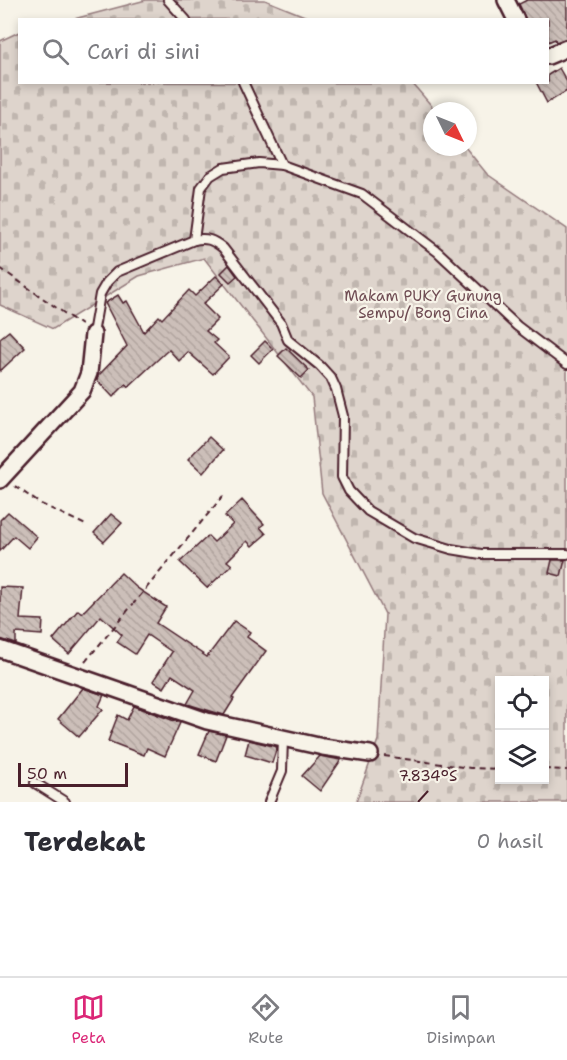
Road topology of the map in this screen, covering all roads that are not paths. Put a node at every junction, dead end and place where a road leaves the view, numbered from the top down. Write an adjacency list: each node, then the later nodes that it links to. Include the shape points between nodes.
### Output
1 (168, 0): 3 (lane)
2 (506, 0): 4 (street)
3 (184, 18)
4 (515, 18)
5 (567, 48): 6 (street)
6 (549, 56)
7 (244, 84): 8 (lane)
8 (282, 165): 9 (lane, via 259,163 223,168 210,176 201,188); 11 (lane, via 362,194 438,252 517,326)
9 (194, 240): 10 (lane, via 117,272 100,294); 13 (lane, via 208,239 222,248 281,324 288,340 331,378 343,416 342,477 368,511 414,538 451,549 481,554)
10 (93, 334): 12 (street, via 89,374 82,391)
11 (567, 364)
12 (1, 479)
13 (567, 554)
14 (0, 649): 15 (street, via 207,721)
15 (283, 738): 16 (street); 19 (lane, via 282,771)
16 (370, 754)
17 (35, 783): 18 (lane)
18 (65, 802)
19 (269, 802)

